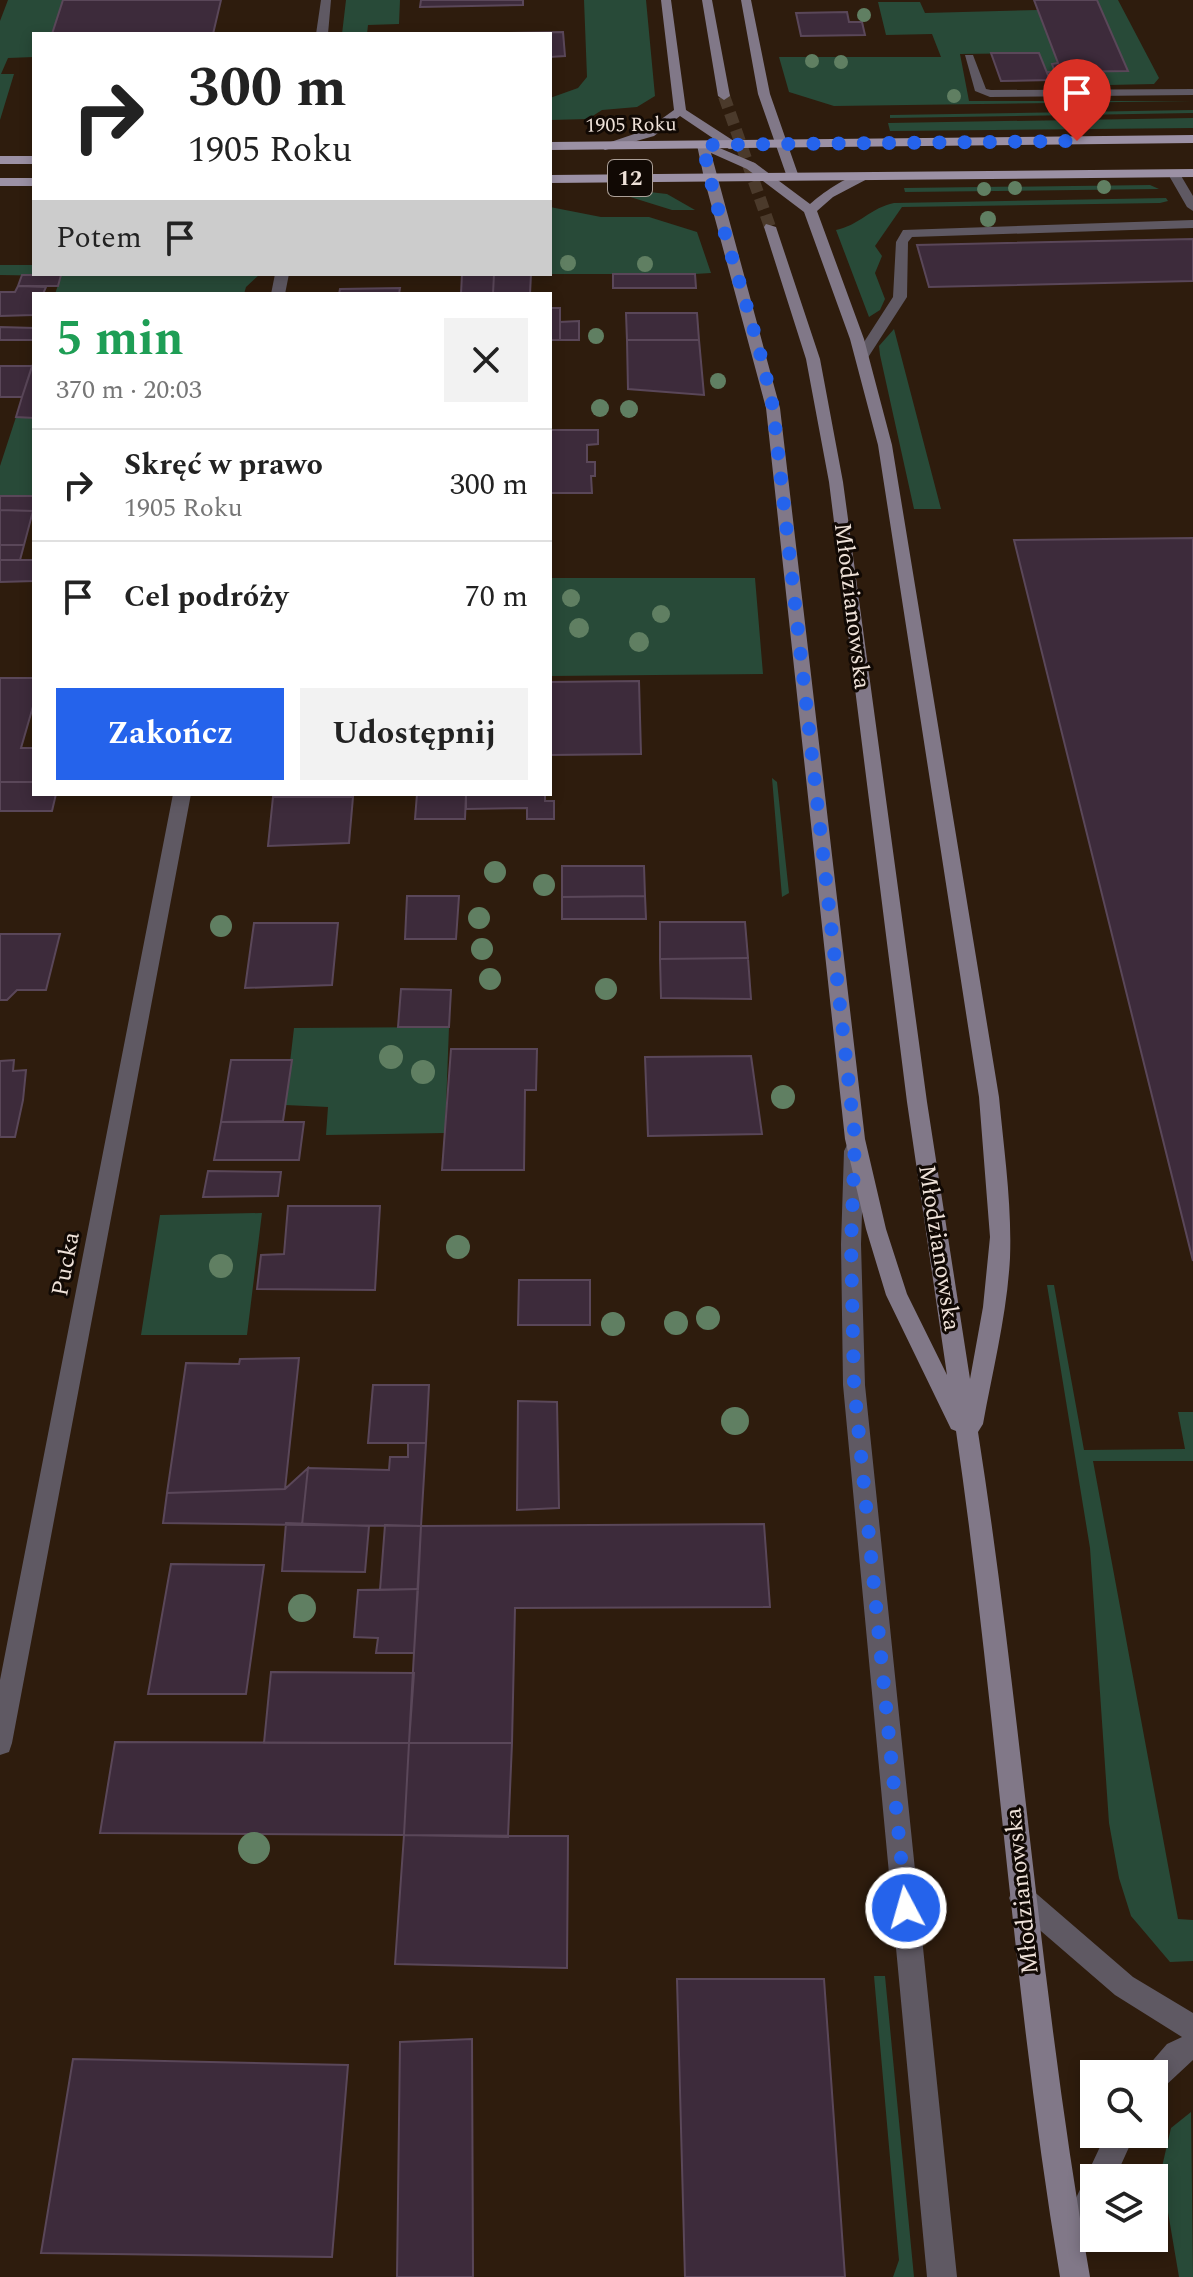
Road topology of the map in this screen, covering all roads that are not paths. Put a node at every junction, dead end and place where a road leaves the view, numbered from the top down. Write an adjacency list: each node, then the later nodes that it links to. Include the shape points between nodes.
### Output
1 (326, 0): 5 (street)
2 (666, 0): 9 (main road)
3 (707, 0): 8 (main road)
4 (746, 0): 12 (main road, via 764,94)
5 (322, 32)
6 (969, 57): 7 (street, via 981,91 990,94)
7 (1193, 92)
8 (724, 96)
9 (680, 111): 11 (main road); 15 (main road, via 650,133)
10 (1193, 139): 12 (main road, 1905 Roku / 12)
11 (730, 144): 12 (main road, 1905 Roku / 12); 13 (main road, 1905 Roku / 12); 21 (main road)
12 (782, 144): 21 (main road)
13 (703, 145): 15 (main road, 1905 Roku / 12); 20 (main road); 23 (main road)
14 (552, 146): 15 (main road, 1905 Roku / 12)
15 (605, 146)
16 (0, 160): 17 (main road)
17 (32, 160)
18 (1193, 173): 19 (main road, 12)
19 (1174, 174): 22 (main road, 12); 27 (street)
20 (767, 177): 21 (main road, 12); 23 (main road, 12); 28 (main road)
21 (793, 177): 22 (main road, 12)
22 (865, 177): 28 (main road)
23 (709, 178): 24 (main road, 12); 33 (main road, via 762,352 773,408)
24 (552, 179)
25 (0, 182): 26 (main road)
26 (32, 182)
27 (1193, 207)
28 (810, 210): 31 (main road)
29 (1193, 224): 31 (street, via 908,233 902,242 900,297)
30 (770, 227): 34 (main road, Młodzianowska, via 827,420 915,1087)
31 (862, 356): 34 (main road, via 906,559 989,1097 1000,1237)
32 (182, 796): 35 (street, Pucka)
33 (855, 1139): 34 (main road, via 897,1295); 42 (street, via 854,1385)
34 (969, 1442): 36 (main road, Młodzianowska, via 990,1585)
35 (0, 1743)
36 (1022, 1898): 37 (street, via 1124,1986); 41 (main road, Młodzianowska)
37 (1193, 2028)
38 (1193, 2046): 39 (street)
39 (1168, 2063)
40 (1080, 2220): 41 (street)
41 (1069, 2243): 43 (main road, Młodzianowska)
42 (942, 2277)
43 (1075, 2277)

